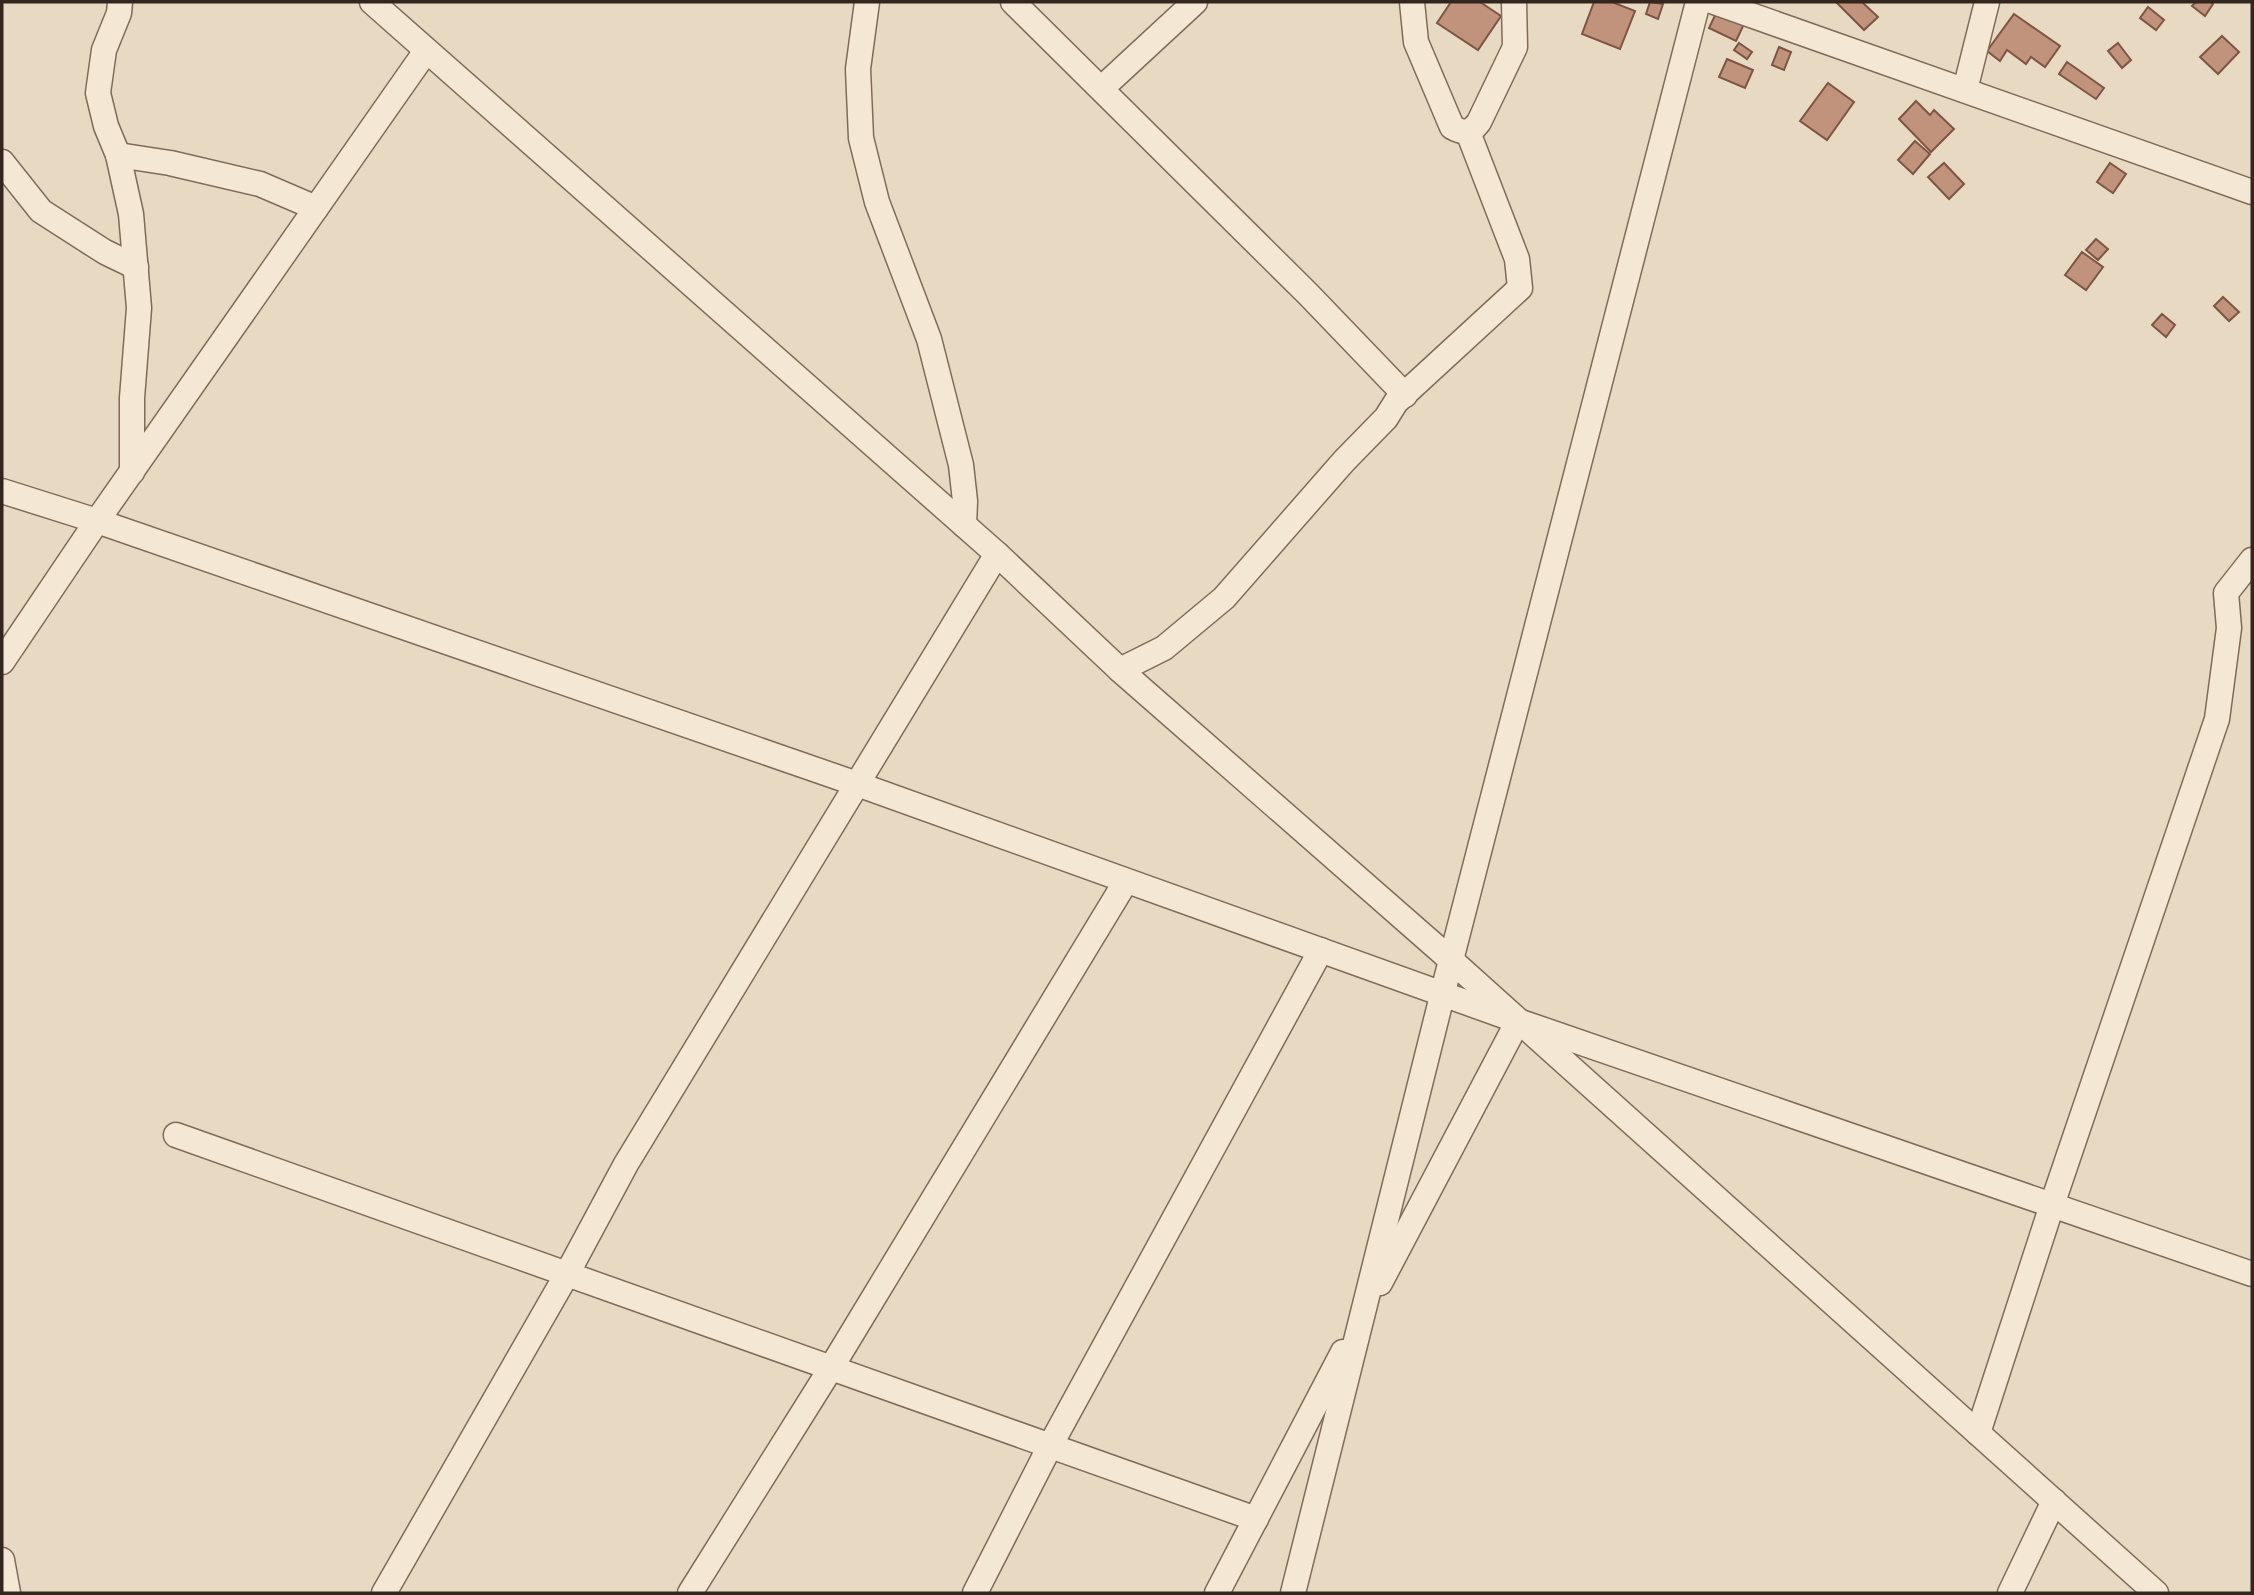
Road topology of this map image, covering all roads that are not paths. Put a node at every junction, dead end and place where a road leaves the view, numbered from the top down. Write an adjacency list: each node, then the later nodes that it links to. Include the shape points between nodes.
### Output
1 (120, 2): 15 (street, via 104,50 98,93)
2 (372, 2): 11 (street)
3 (867, 2): 24 (street, via 858,69 861,138 877,202 929,339 961,465)
4 (1013, 2): 12 (street)
5 (1195, 2): 12 (street)
6 (1412, 2): 14 (street, via 1416,43 1452,127)
7 (1514, 2): 14 (street, via 1515,47 1479,122)
8 (1698, 2): 32 (street)
9 (1714, 2): 13 (street)
10 (1987, 2): 13 (street)
11 (426, 51): 18 (street); 24 (street)
12 (1102, 88): 20 (street)
13 (1965, 90): 17 (street)
14 (1468, 132): 20 (street, via 1517,259 1520,288)
15 (118, 155): 18 (street, via 260,184); 19 (street)
16 (2, 162): 19 (street, via 41,211)
17 (2252, 192)
18 (316, 208): 21 (street)
19 (136, 267): 21 (street, via 139,308)
20 (1405, 395): 28 (street, via 1224,598 1164,648)
21 (132, 472): 23 (street)
22 (2, 491): 23 (street)
23 (97, 521): 27 (street); 29 (street)
24 (964, 525): 25 (street)
25 (997, 554): 28 (street); 29 (street)
26 (2252, 560): 36 (street, via 2226,593 2229,628 2217,719)
27 (2, 662)
28 (1120, 670): 32 (street)
29 (857, 784): 30 (street); 37 (street, via 626,1164)
30 (1126, 881): 31 (street); 40 (street)
31 (1321, 950): 33 (street); 42 (street)
32 (1451, 960): 33 (street); 34 (street)
33 (1443, 994): 34 (street); 39 (street)
34 (1518, 1021): 36 (street); 39 (street); 41 (street)
35 (176, 1135): 37 (street)
36 (2052, 1205): 38 (street); 41 (street)
37 (566, 1274): 40 (street); 47 (street)
38 (2252, 1275)
39 (1363, 1316): 44 (street); 51 (street)
40 (831, 1368): 42 (street); 48 (street)
41 (1978, 1433): 43 (street)
42 (1050, 1446): 44 (street); 49 (street)
43 (2054, 1501): 52 (street); 53 (street)
44 (1256, 1520): 50 (street)
45 (2, 1560): 46 (street)
46 (8, 1593)
47 (384, 1593)
48 (691, 1593)
49 (975, 1593)
50 (1217, 1593)
51 (1293, 1593)
52 (2010, 1593)
53 (2156, 1593)

